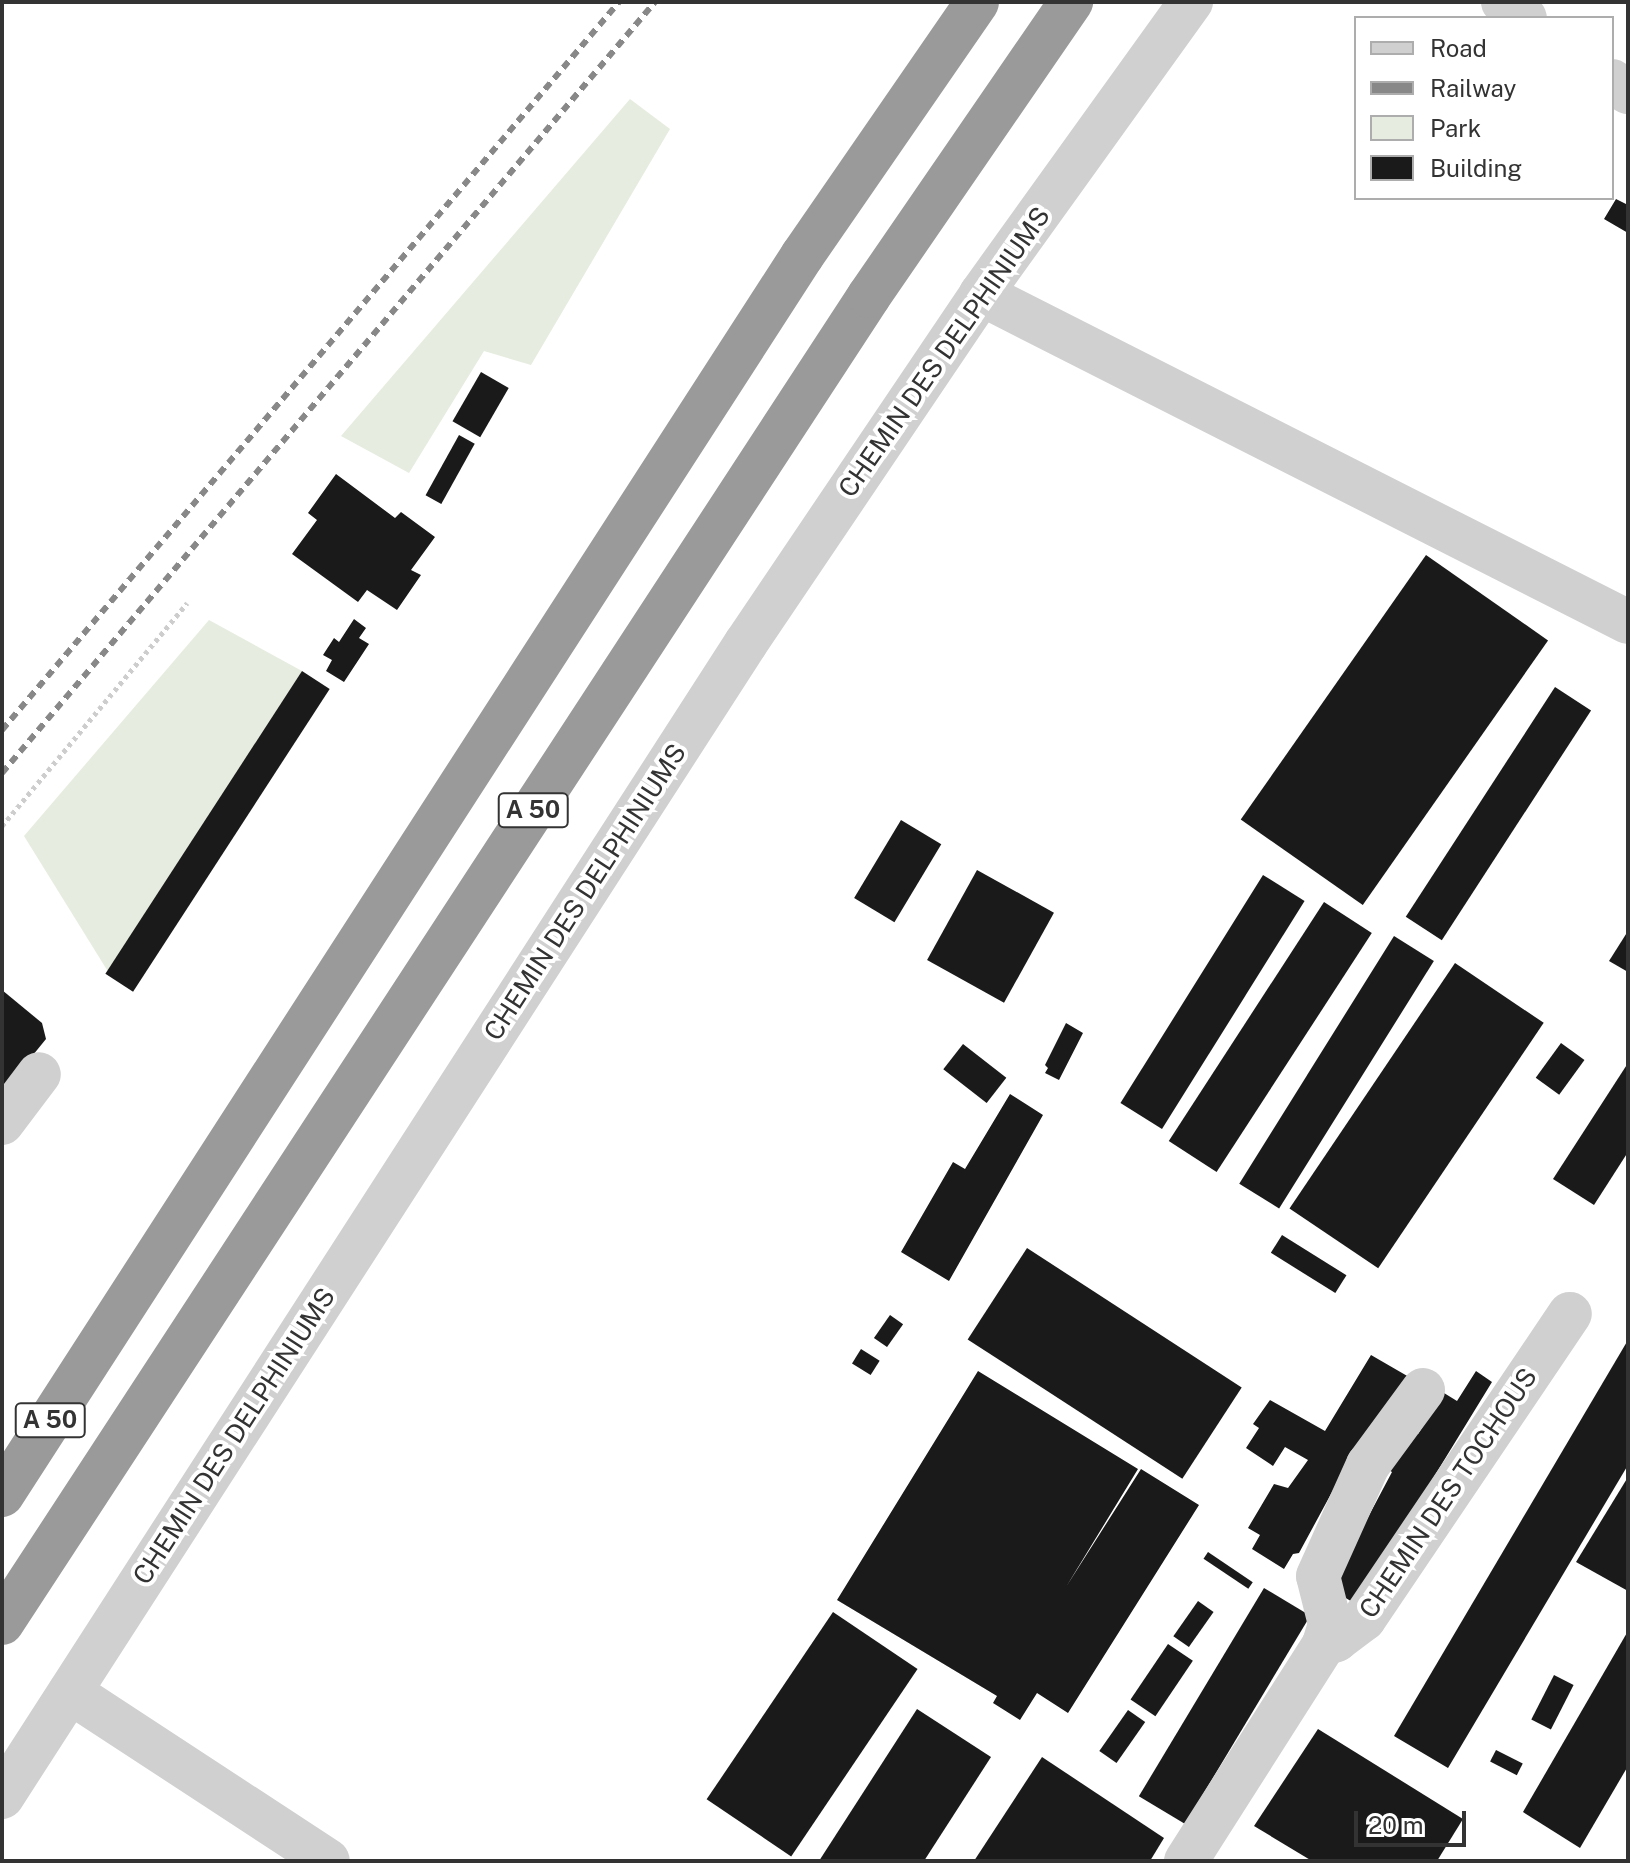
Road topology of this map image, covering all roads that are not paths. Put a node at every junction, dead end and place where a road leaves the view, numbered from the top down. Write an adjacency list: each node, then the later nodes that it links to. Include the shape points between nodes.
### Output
1 (977, 2): 12 (highway, A 50, via 802,256)
2 (1071, 2): 13 (highway, A 50, via 869,296)
3 (1191, 2): 6 (street, CHEMIN DES DELPHINIUMS)
4 (1503, 2): 5 (street)
5 (1522, 16)
6 (981, 294): 7 (street); 15 (street, CHEMIN DES DELPHINIUMS, via 746,643)
7 (1628, 622)
8 (39, 1074): 9 (street)
9 (2, 1123)
10 (1570, 1314): 14 (street, CHEMIN DES TOCHOUS, via 1364,1619)
11 (1423, 1390): 14 (street, via 1368,1465 1318,1576 1330,1624)
12 (2, 1495)
13 (2, 1623)
14 (1324, 1644): 18 (street, CHEMIN DES TOCHOUS)
15 (70, 1692): 16 (street, CHEMIN DES DELPHINIUMS); 17 (street)
16 (2, 1797)
17 (328, 1861)
18 (1186, 1861)

